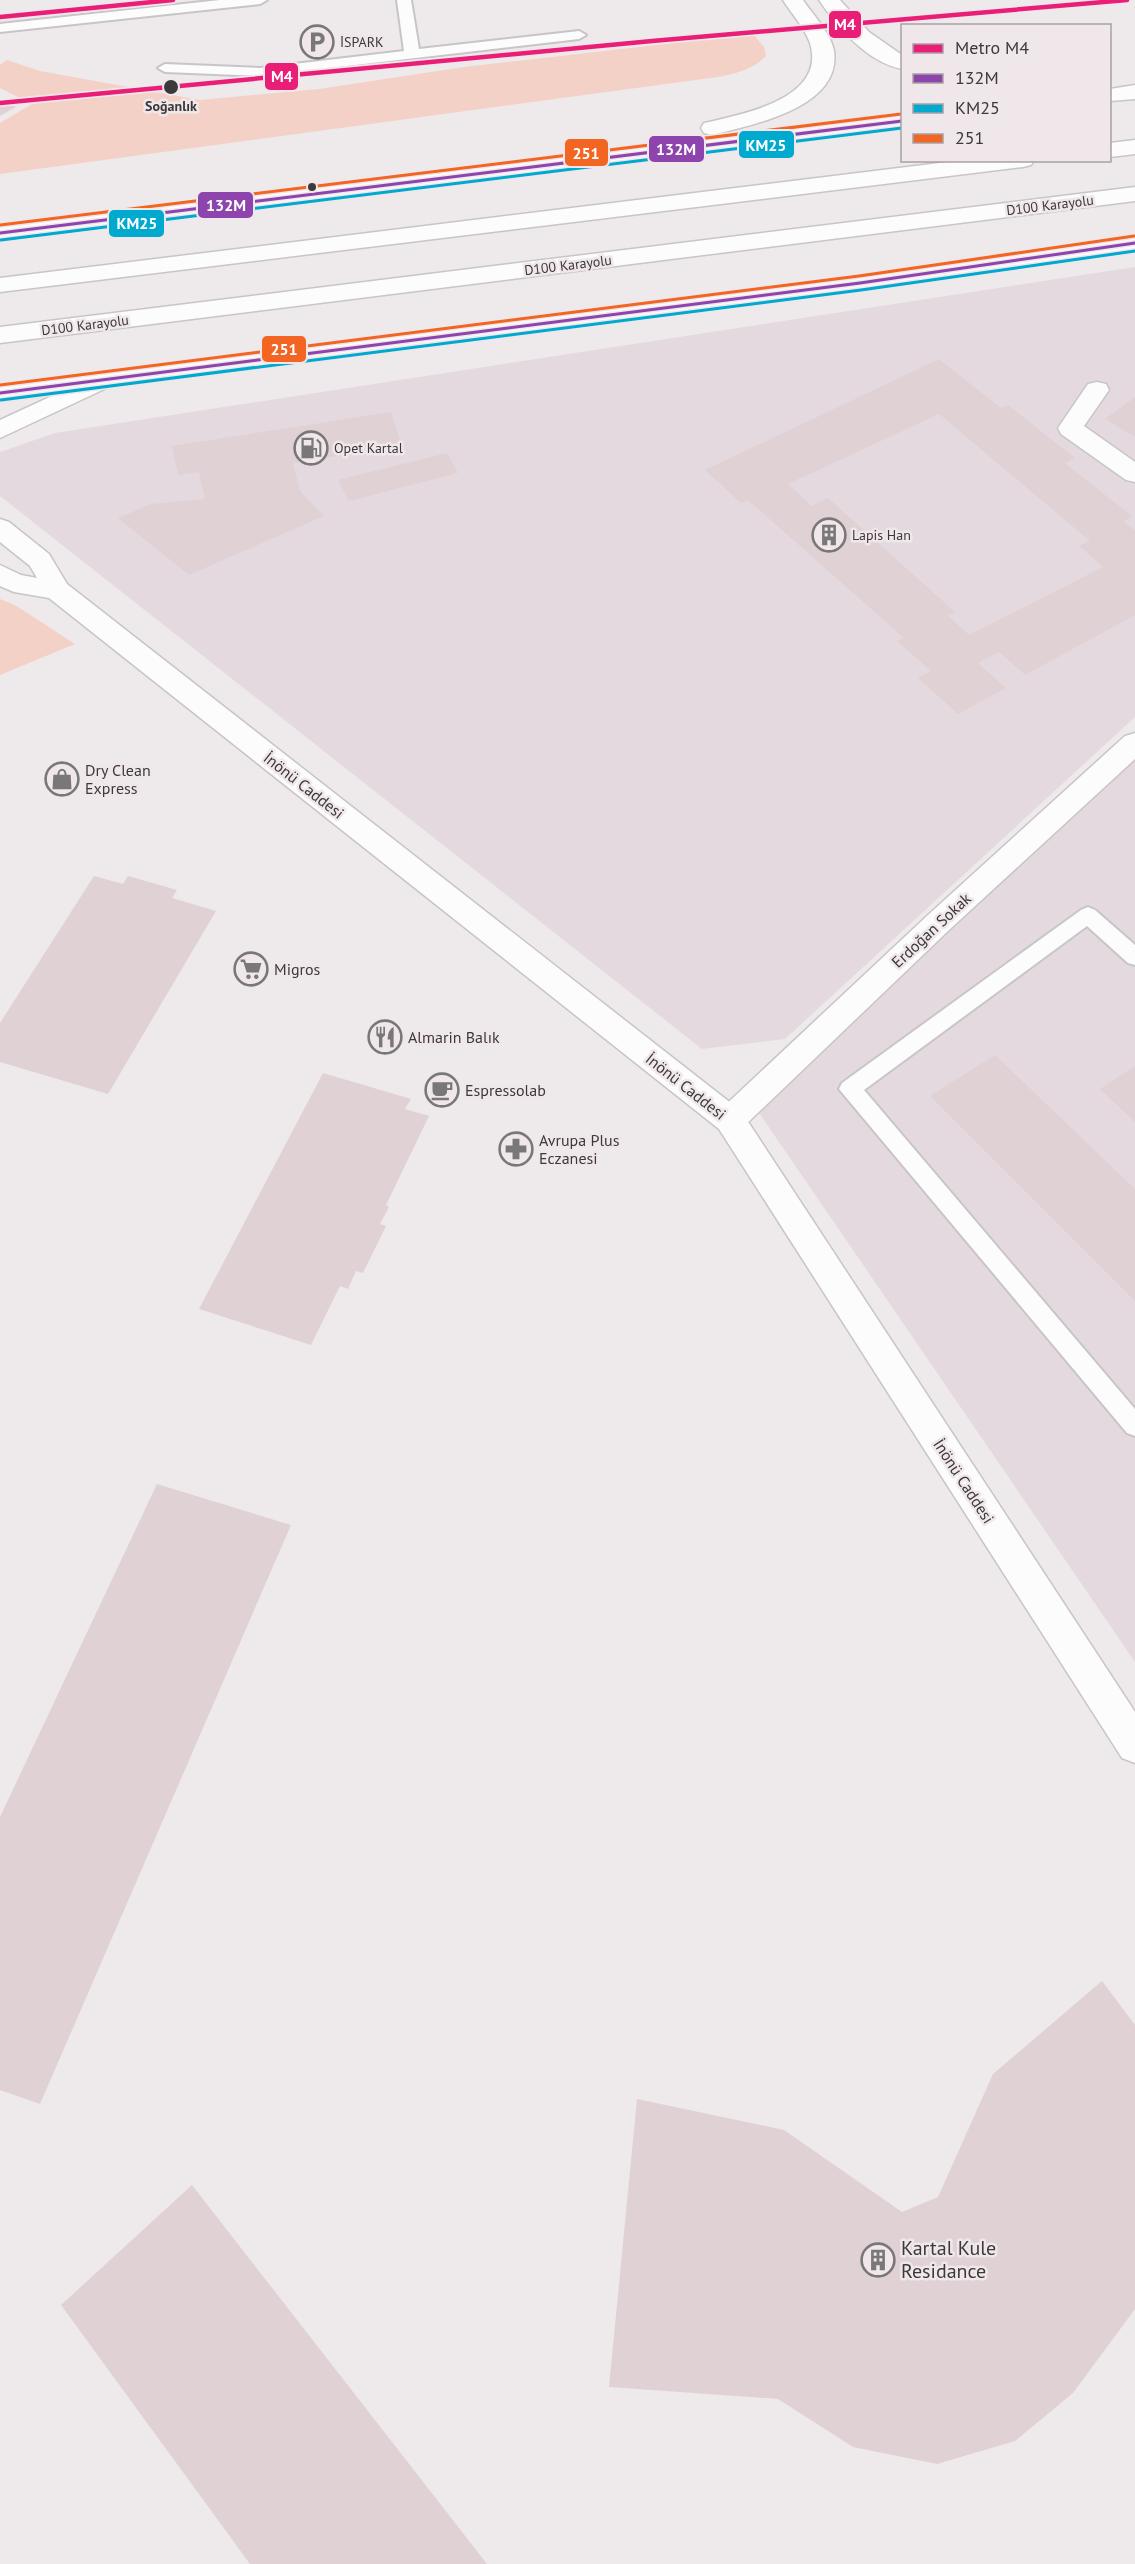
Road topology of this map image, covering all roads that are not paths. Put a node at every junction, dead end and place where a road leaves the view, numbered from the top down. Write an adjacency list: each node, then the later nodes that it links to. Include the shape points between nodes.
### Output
1 (260, 0): 5 (lane)
2 (404, 0): 7 (lane)
3 (793, 0): 17 (main road, via 823,49 824,63 812,88 792,102 757,116)
4 (829, 0): 8 (main road, via 857,35)
5 (0, 28)
6 (579, 35): 7 (lane)
7 (412, 54): 9 (lane, via 260,72)
8 (901, 62)
9 (165, 68)
10 (1135, 79): 11 (main road)
11 (1111, 81)
12 (1135, 92): 13 (main road)
13 (1111, 95)
14 (901, 121): 17 (main road)
15 (1135, 147): 16 (main road)
16 (1111, 150)
17 (589, 160): 20 (main road)
18 (1007, 162): 22 (main road)
19 (1135, 194): 23 (main road, D100 Karayolu)
20 (0, 233)
21 (1135, 243): 24 (main road, via 860,283)
22 (0, 285)
23 (0, 336)
24 (104, 380): 26 (main road); 27 (main road)
25 (1097, 390): 28 (main road, via 1070,428)
26 (0, 393)
27 (0, 430)
28 (1135, 474)
29 (0, 528): 31 (main road, İnönü Caddesi, via 40,560)
30 (0, 574): 31 (main road, İnönü Caddesi, via 14,583)
31 (57, 590): 34 (main road, İnönü Caddesi)
32 (1135, 743): 34 (main road, Erdoğan Sokak)
33 (1135, 957): 35 (lane, via 1088,915 850,1089)
34 (730, 1120): 36 (main road, İnönü Caddesi)
35 (1135, 1426)
36 (1135, 1745)

